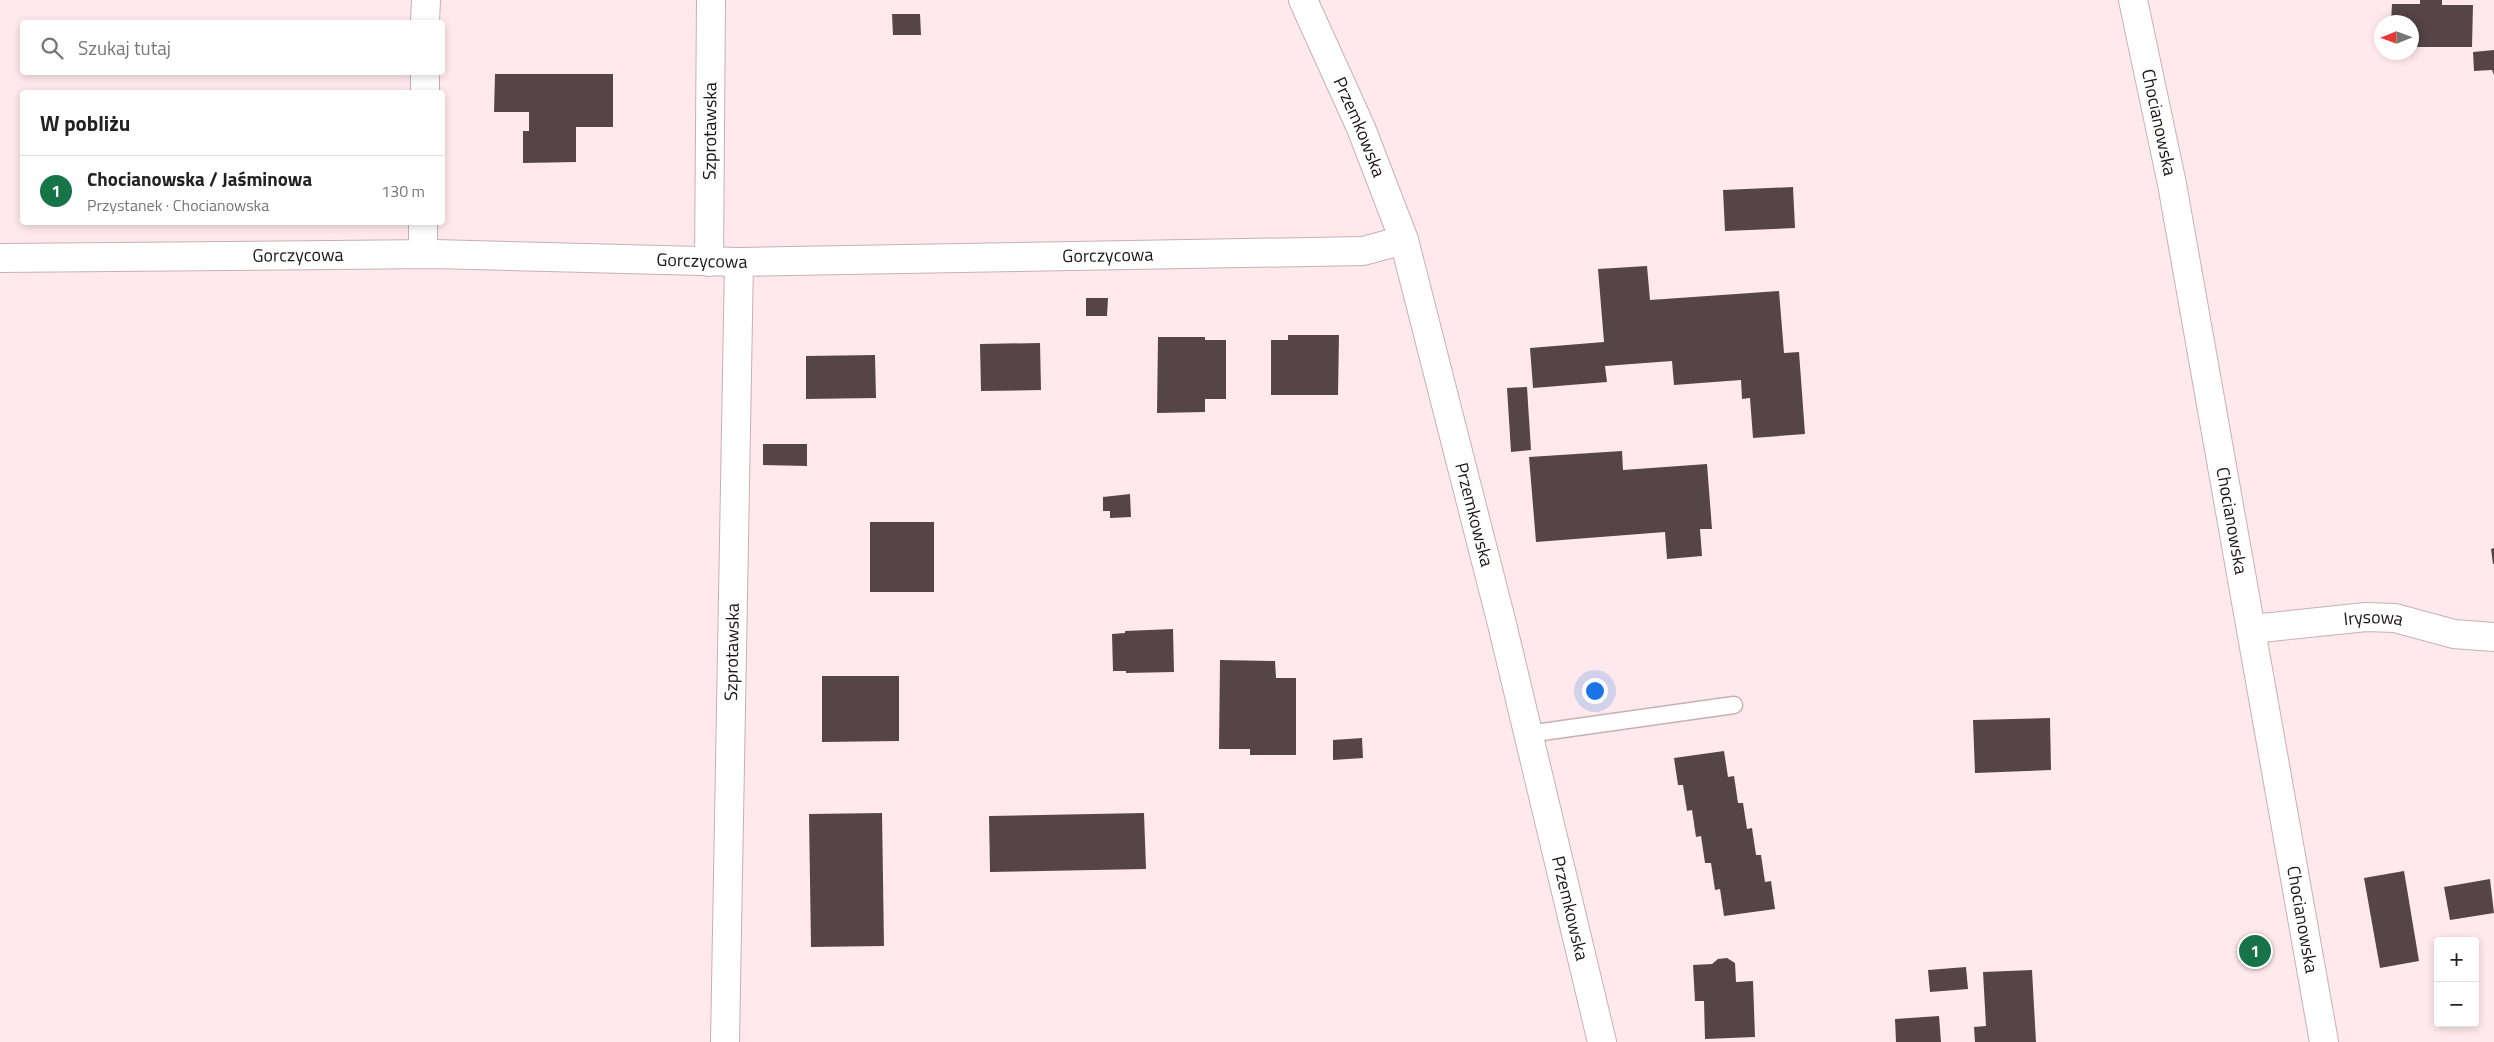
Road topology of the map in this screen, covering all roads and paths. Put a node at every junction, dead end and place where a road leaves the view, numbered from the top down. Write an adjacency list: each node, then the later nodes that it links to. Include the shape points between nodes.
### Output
1 (426, 0): 5 (street)
2 (711, 0): 12 (street, Szprotawska)
3 (1303, 0): 9 (street, Przemkowska, via 1361,128)
4 (2133, 0): 14 (street, Chocianowska, via 2172,184)
5 (425, 20)
6 (425, 75): 7 (street)
7 (425, 90)
8 (424, 225): 10 (street)
9 (1404, 240): 13 (street, Gorczycowa, via 1364,252); 17 (street, Przemkowska)
10 (423, 254): 11 (street, Gorczycowa); 12 (street, Gorczycowa)
11 (0, 258)
12 (709, 262): 13 (street, Gorczycowa)
13 (739, 262): 18 (street, Szprotawska)
14 (2252, 629): 15 (street, Irysowa, via 2366,617 2395,618 2454,634); 20 (street, Chocianowska)
15 (2494, 637)
16 (1734, 706): 17 (lane)
17 (1528, 734): 19 (street, Przemkowska)
18 (725, 1042)
19 (1602, 1042)
20 (2324, 1042)

